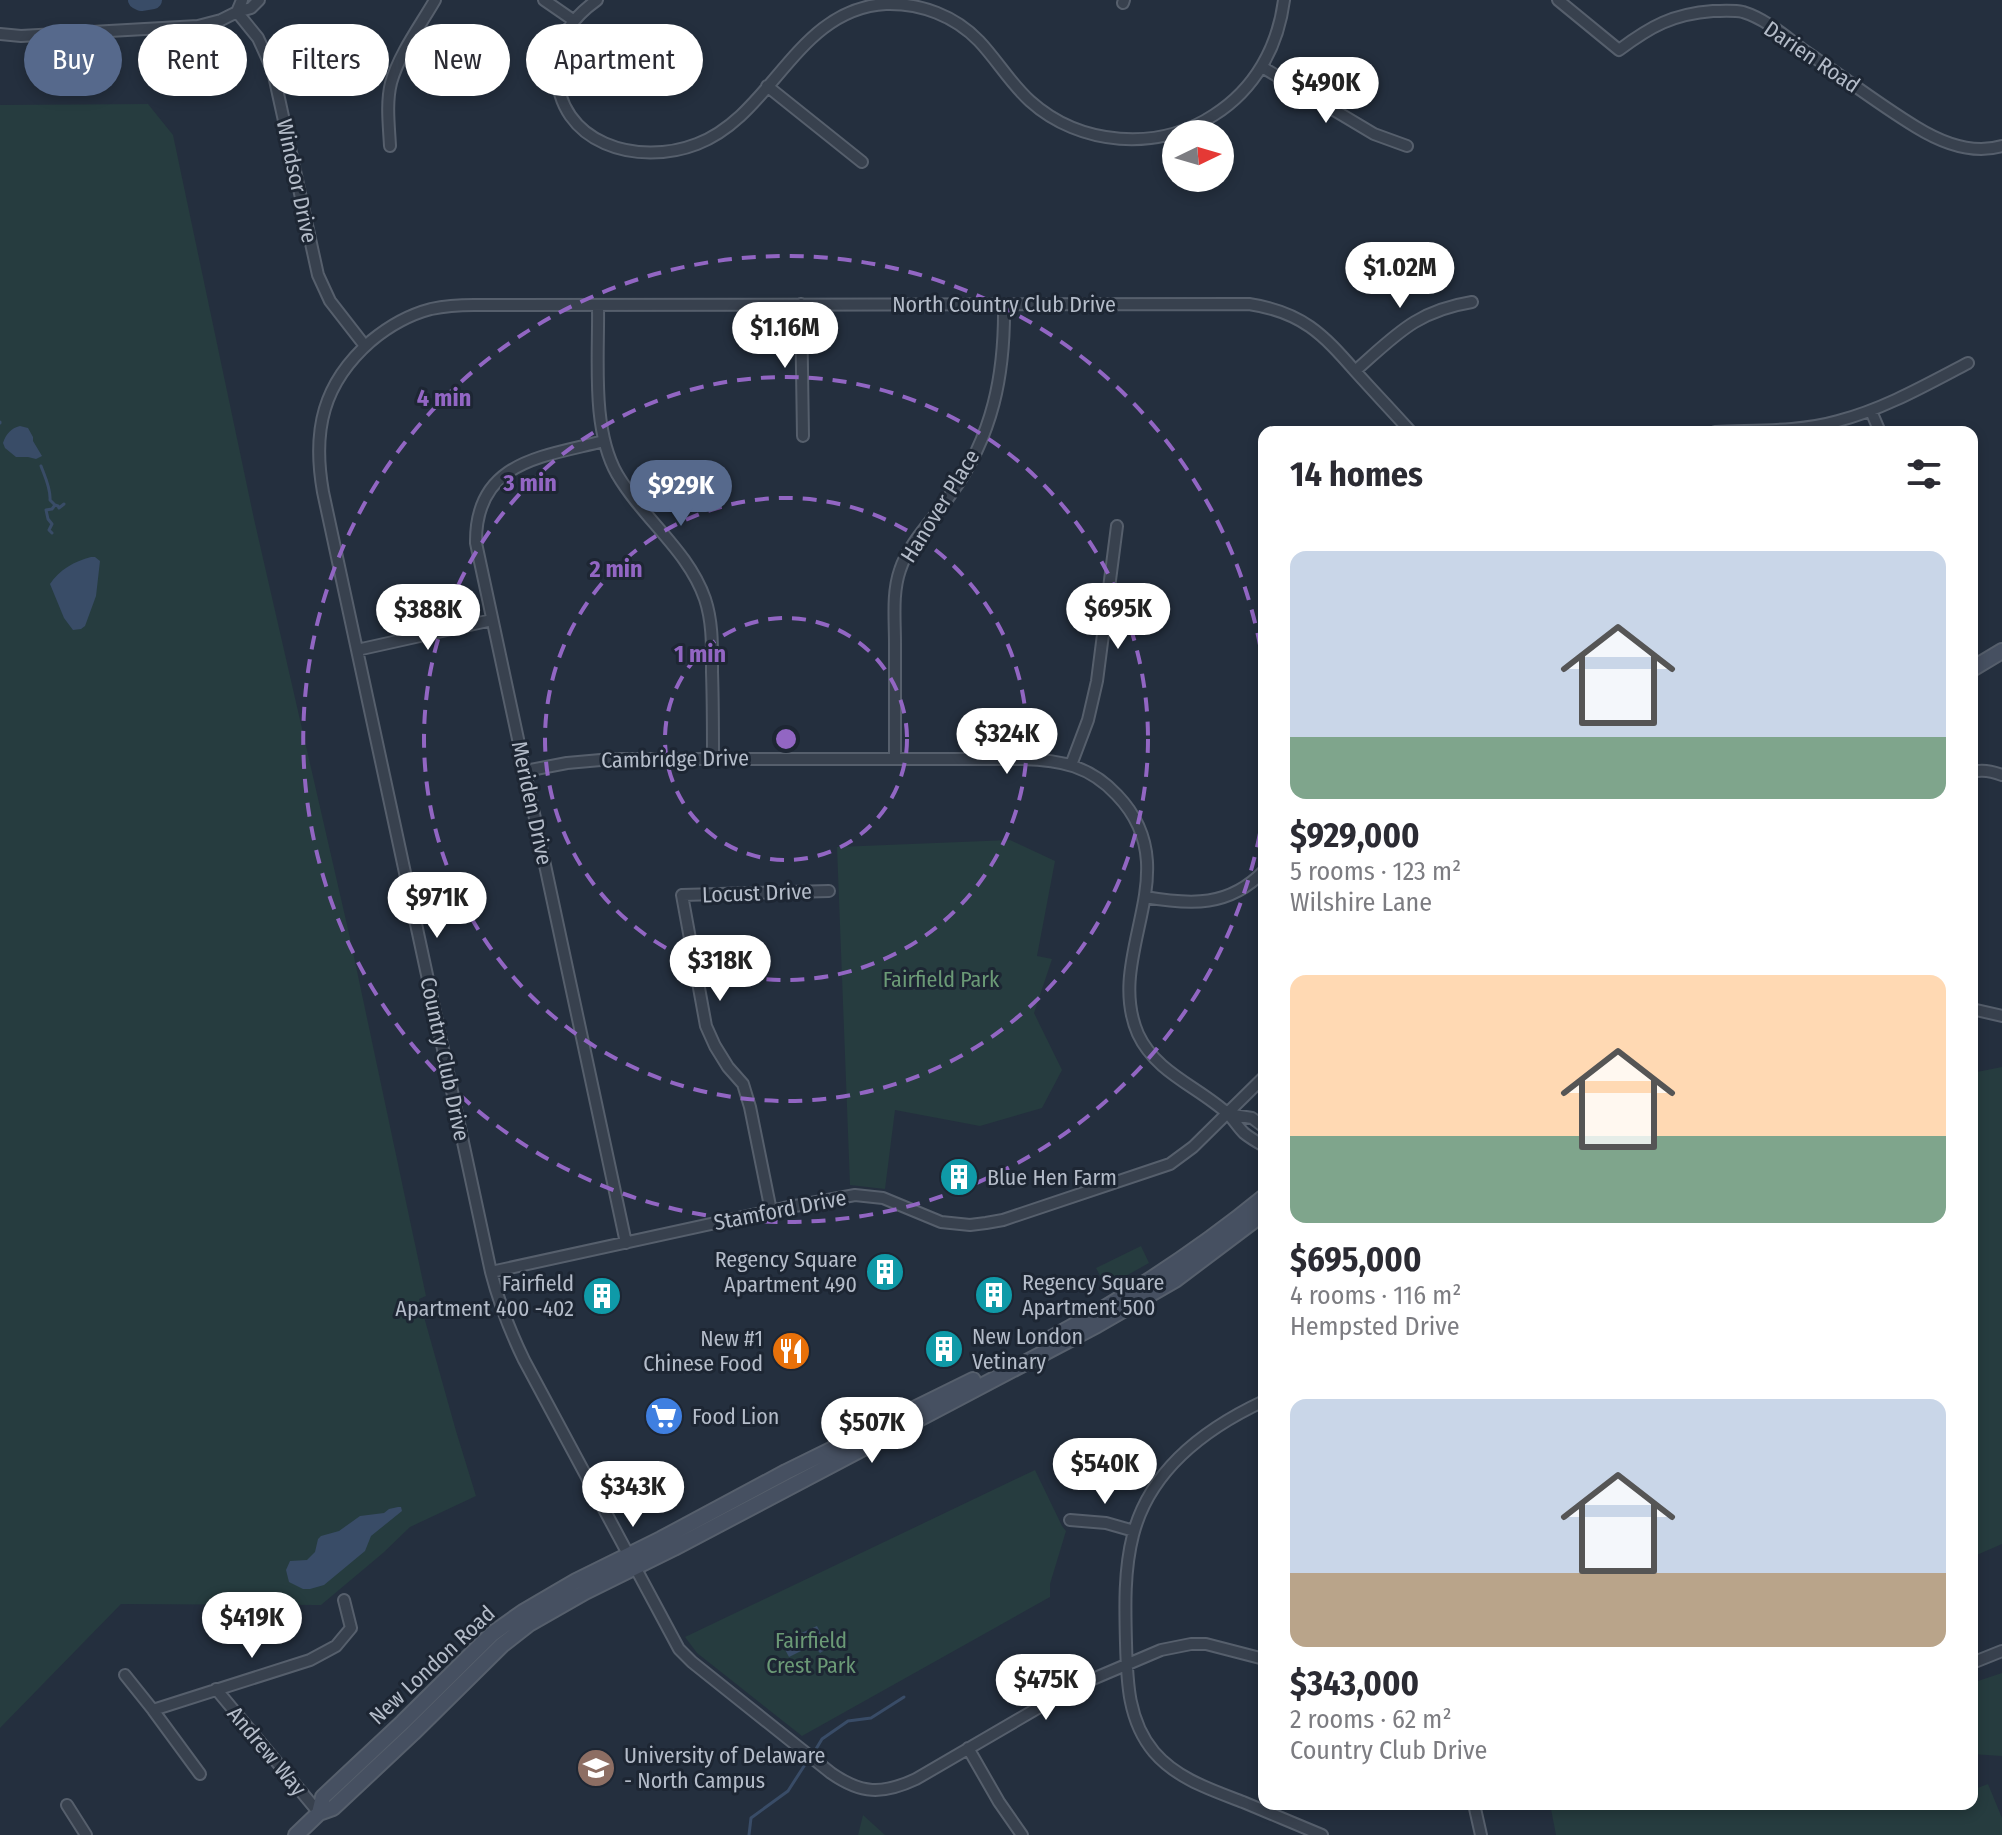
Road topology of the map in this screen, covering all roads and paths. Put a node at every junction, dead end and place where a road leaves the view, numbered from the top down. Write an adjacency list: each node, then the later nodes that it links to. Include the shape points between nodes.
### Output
1 (242, 0): 8 (street)
2 (259, 0): 8 (street)
3 (435, 0): 13 (street, via 391,84)
4 (544, 0): 9 (street)
5 (597, 0): 9 (street)
6 (1284, 0): 11 (street, via 1276,38)
7 (1558, 0): 15 (street, Darien Road, via 1619,50 1671,18 1742,12 1770,25 1931,137 1957,147)
8 (237, 12): 10 (street, via 198,26); 21 (street, Windsor Drive, via 264,47 273,71 318,275 330,301)
9 (573, 20): 12 (street, via 557,63 559,89 578,124 608,145 655,153 683,149 720,133)
10 (0, 34)
11 (1262, 67): 12 (street, via 1221,111 1183,131 1141,140 1103,137 1063,123 1030,101 956,22 920,7 881,4 825,26); 14 (street, via 1374,134)
12 (767, 86): 16 (street)
13 (390, 146)
14 (1407, 146)
15 (2002, 146)
16 (862, 162)
17 (1472, 302): 23 (street, via 1415,320)
18 (801, 304): 19 (street, North Country Club Drive); 20 (street, North Country Club Drive); 28 (street)
19 (1004, 304): 23 (street, North Country Club Drive, via 1261,306 1312,327); 36 (street, Hanover Place, via 1001,372 986,429 972,462 898,575)
20 (598, 305): 21 (street, North Country Club Drive, via 442,307 400,320); 29 (street)
21 (365, 346): 32 (street, Country Club Drive, via 333,388 319,444 323,492)
22 (1968, 363): 24 (street)
23 (1355, 371): 25 (street, North Country Club Drive)
24 (1871, 411): 26 (street); 27 (street)
25 (1405, 426)
26 (1817, 426)
27 (1877, 426)
28 (803, 436)
29 (604, 441): 31 (street, Meriden Drive, via 521,464 487,494 476,543); 35 (street, via 618,476 692,570 706,602 712,635)
30 (1117, 526): 37 (street, via 1097,681)
31 (492, 620): 32 (street); 39 (street, Meriden Drive)
32 (357, 650): 54 (street, Country Club Drive)
33 (2002, 651): 34 (main road)
34 (1978, 665)
35 (713, 758): 36 (street, Cambridge Drive); 39 (street, Cambridge Drive, via 593,760)
36 (895, 759): 37 (street, Cambridge Drive, via 1023,759)
37 (1071, 765): 43 (street, Cambridge Drive, via 1109,787 1136,821 1148,863)
38 (1978, 770): 40 (street)
39 (525, 771): 53 (street, Meriden Drive)
40 (2002, 775)
41 (1258, 876): 43 (street, via 1213,900 1187,903)
42 (829, 891): 51 (street, Locust Drive, via 682,895 706,1026 721,1057 743,1084)
43 (1145, 897): 47 (street, Cambridge Drive, via 1130,985 1139,1034 1161,1065)
44 (1978, 1011): 45 (street)
45 (2002, 1016)
46 (1258, 1083): 47 (street, Stamford Drive)
47 (1227, 1114): 48 (street, Cambridge Drive); 49 (street, Cambridge Drive); 51 (street, Stamford Drive, via 1170,1164 1003,1220 954,1224 883,1198 855,1195)
48 (1258, 1122)
49 (1258, 1142)
50 (1258, 1202): 58 (main road, New London Road, via 1154,1278 1085,1320 800,1465)
51 (771, 1211): 53 (street, Stamford Drive)
52 (1258, 1218): 58 (main road, New London Road, via 1175,1280 1097,1325)
53 (626, 1243): 54 (street, Stamford Drive)
54 (491, 1272): 58 (street, Country Club Drive, via 515,1341)
55 (1258, 1404): 57 (street, via 1211,1430 1180,1455 1153,1490)
56 (1070, 1520): 57 (street)
57 (1134, 1531): 63 (street, via 1126,1577)
58 (631, 1561): 67 (street, Country Club Drive, via 686,1657 846,1783 869,1791 891,1789); 73 (main road, New London Road, via 576,1581 492,1634 323,1797)
59 (344, 1600): 65 (street, via 351,1628 336,1646 310,1660)
60 (2002, 1651): 62 (street)
61 (1258, 1657): 63 (street, Country Club Drive, via 1191,1644)
62 (1978, 1661)
63 (1126, 1664): 67 (street, Country Club Drive, via 1074,1687); 70 (street, via 1137,1724 1154,1752 1189,1779)
64 (125, 1675): 66 (street)
65 (216, 1689): 66 (street); 73 (street, Andrew Way)
66 (153, 1710): 68 (street)
67 (968, 1748): 76 (street)
68 (200, 1774)
69 (67, 1805): 74 (street)
70 (1258, 1808)
71 (1263, 1810): 77 (street)
72 (1475, 1810): 78 (street)
73 (319, 1813): 75 (main road, New London Road)
74 (86, 1835)
75 (296, 1835)
76 (1022, 1835)
77 (1322, 1835)
78 (1481, 1835)

